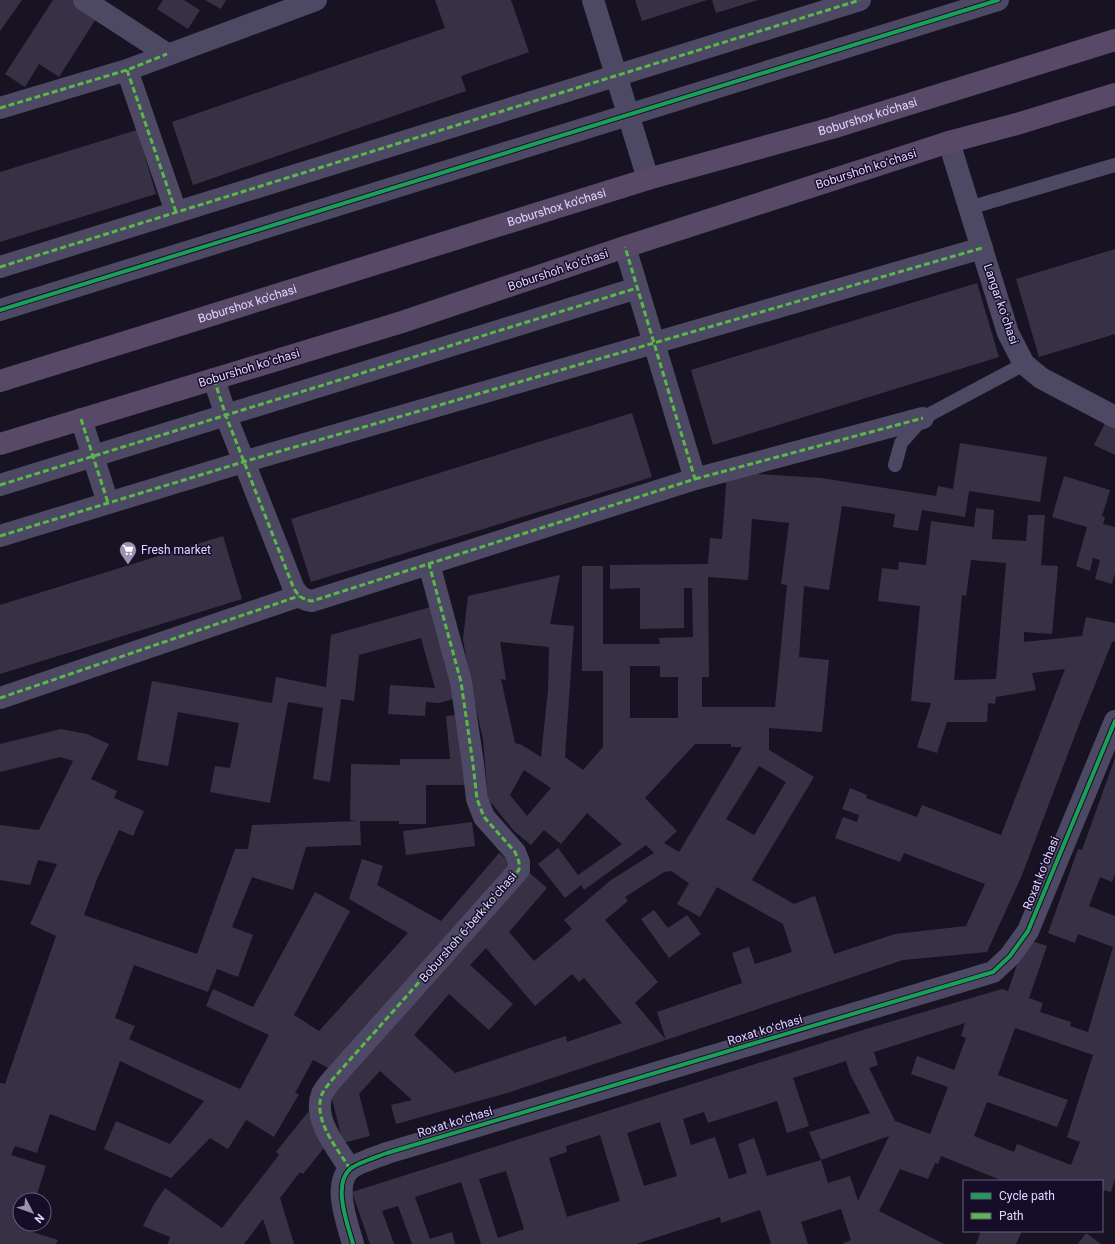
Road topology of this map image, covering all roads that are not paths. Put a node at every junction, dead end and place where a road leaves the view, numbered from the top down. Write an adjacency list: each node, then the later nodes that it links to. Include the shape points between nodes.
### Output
1 (84, 0): 7 (street)
2 (316, 0): 7 (street)
3 (593, 0): 9 (street)
4 (860, 0): 9 (street)
5 (998, 0): 12 (street)
6 (1115, 40): 15 (main road, Boburshox ko'chasi, via 832,128)
7 (167, 54): 8 (street)
8 (127, 70): 11 (street); 17 (street)
9 (616, 76): 12 (street); 17 (street)
10 (1115, 94): 13 (main road, Boburshoh koʻchasi)
11 (0, 108)
12 (628, 115): 15 (street); 22 (street)
13 (949, 142): 16 (street, Langar koʻchasi); 18 (main road, Boburshoh koʻchasi)
14 (1115, 166): 16 (lane)
15 (648, 179): 26 (main road, Boburshox ko'chasi)
16 (970, 208): 19 (street, Langar koʻchasi)
17 (176, 212): 20 (street)
18 (625, 247): 21 (street); 25 (main road, Boburshoh koʻchasi, via 402,322)
19 (982, 248): 23 (street); 24 (street, Langar koʻchasi, via 1008,333)
20 (0, 267)
21 (637, 288): 23 (street); 27 (street)
22 (0, 310)
23 (654, 343): 33 (street); 35 (street)
24 (1024, 364): 28 (street, Langar koʻchasi, via 1040,378); 29 (lane)
25 (214, 379): 27 (street); 30 (main road, Boburshoh koʻchasi)
26 (0, 381)
27 (226, 416): 32 (street); 33 (street)
28 (1115, 417)
29 (923, 418): 34 (lane, via 901,443); 35 (street)
30 (81, 419): 31 (main road, Boburshoh koʻchasi); 32 (street)
31 (0, 444)
32 (93, 457): 36 (street); 37 (street)
33 (243, 462): 37 (street); 40 (street)
34 (895, 465)
35 (696, 479): 39 (street)
36 (0, 485)
37 (108, 503): 38 (street)
38 (0, 536)
39 (429, 564): 40 (street, via 312,601); 43 (street, Boburshoh 6-berk koʻchasi, via 461,682 477,798 484,817 515,852 519,870 322,1094 320,1112 325,1127)
40 (298, 596): 41 (street)
41 (0, 698)
42 (1115, 721): 43 (street, Roxat koʻchasi, via 1028,931 1010,956 993,972 395,1151)
43 (350, 1169): 44 (street, via 343,1179 342,1192 345,1216)
44 (353, 1244)

